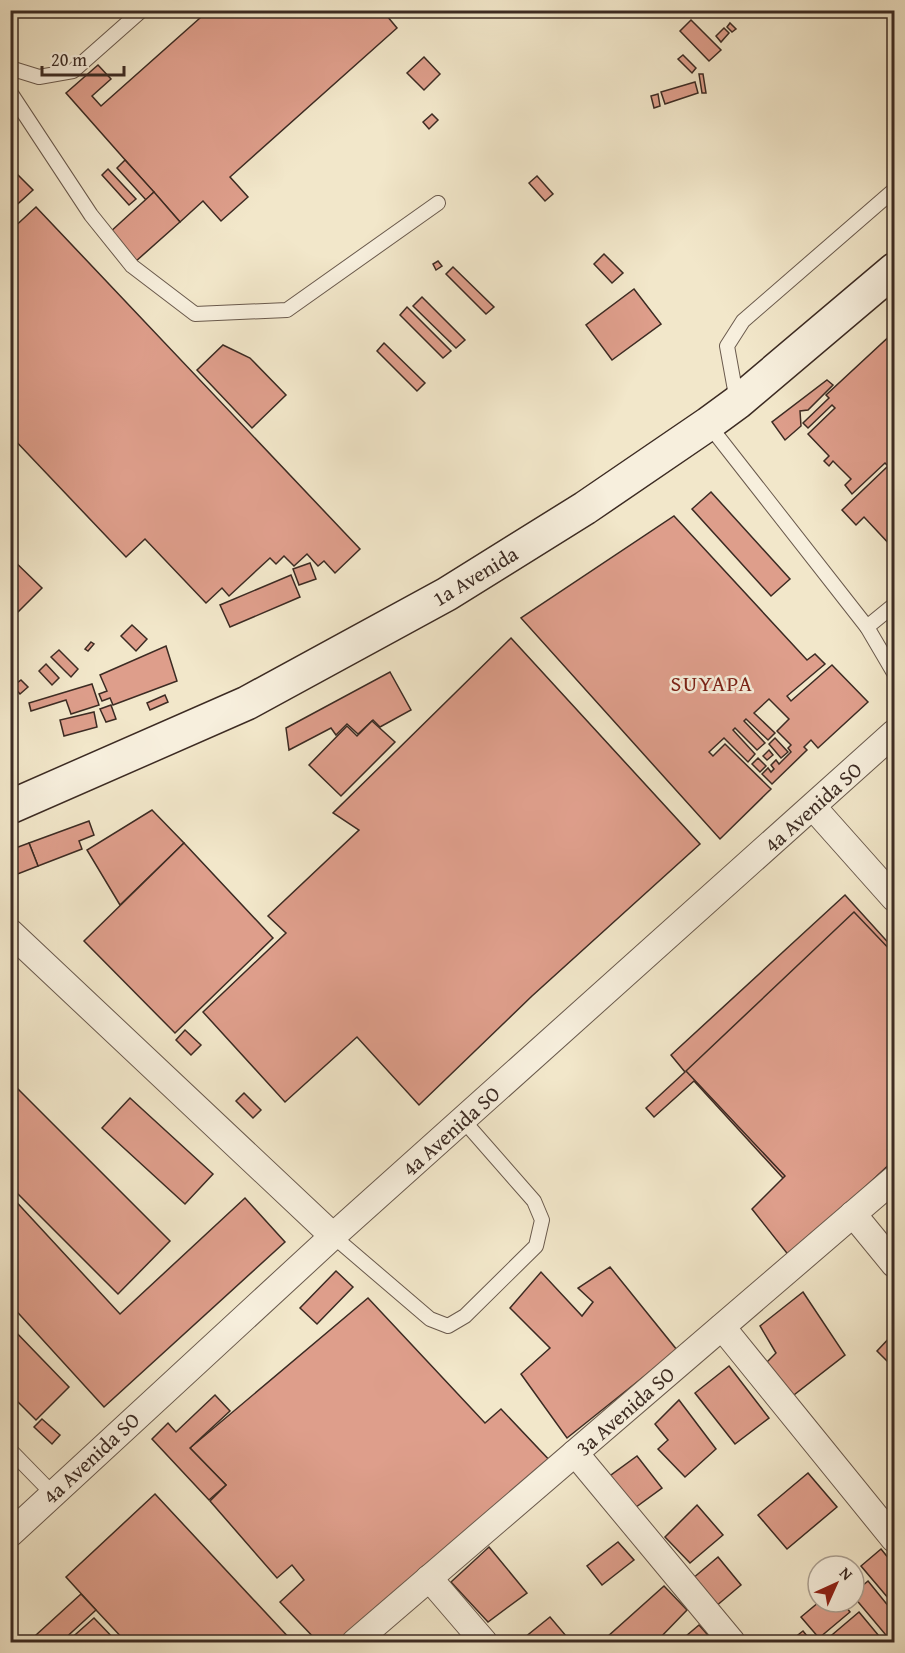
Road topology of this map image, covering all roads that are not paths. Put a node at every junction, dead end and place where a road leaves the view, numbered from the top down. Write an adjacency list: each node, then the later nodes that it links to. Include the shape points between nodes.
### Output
1 (142, 10): 2 (lane, via 73,71 39,77)
2 (10, 68)
3 (10, 92): 5 (lane, via 91,215 132,266 195,314 287,310)
4 (894, 190): 7 (lane, via 743,321 727,346)
5 (438, 204)
6 (894, 270): 7 (street, 1a Avenida)
7 (738, 402): 8 (street, 1a Avenida)
8 (708, 424): 10 (lane); 13 (street, 1a Avenida, via 585,508 447,594 248,703)
9 (894, 605): 10 (lane)
10 (867, 627): 11 (lane)
11 (894, 673)
12 (894, 733): 14 (street, 4a Avenida SO)
13 (10, 807)
14 (813, 807): 15 (street); 17 (street, 4a Avenida SO)
15 (894, 897)
16 (10, 932): 20 (street)
17 (463, 1120): 20 (street, 4a Avenida SO); 20 (lane, via 534,1201 542,1220 536,1246 465,1316 448,1326 430,1319)
18 (894, 1179): 19 (street, 3a Avenida SO)
19 (853, 1214): 21 (street); 22 (street, 3a Avenida SO)
20 (333, 1236): 25 (street, 4a Avenida SO)
21 (894, 1264)
22 (722, 1327): 24 (street, 3a Avenida SO); 27 (street)
23 (10, 1450): 25 (lane)
24 (575, 1453): 28 (street, 3a Avenida SO); 31 (street)
25 (52, 1493): 26 (street, 4a Avenida SO)
26 (10, 1534)
27 (894, 1539)
28 (429, 1578): 29 (street, 3a Avenida SO); 30 (street)
29 (354, 1642)
30 (484, 1642)
31 (732, 1642)

